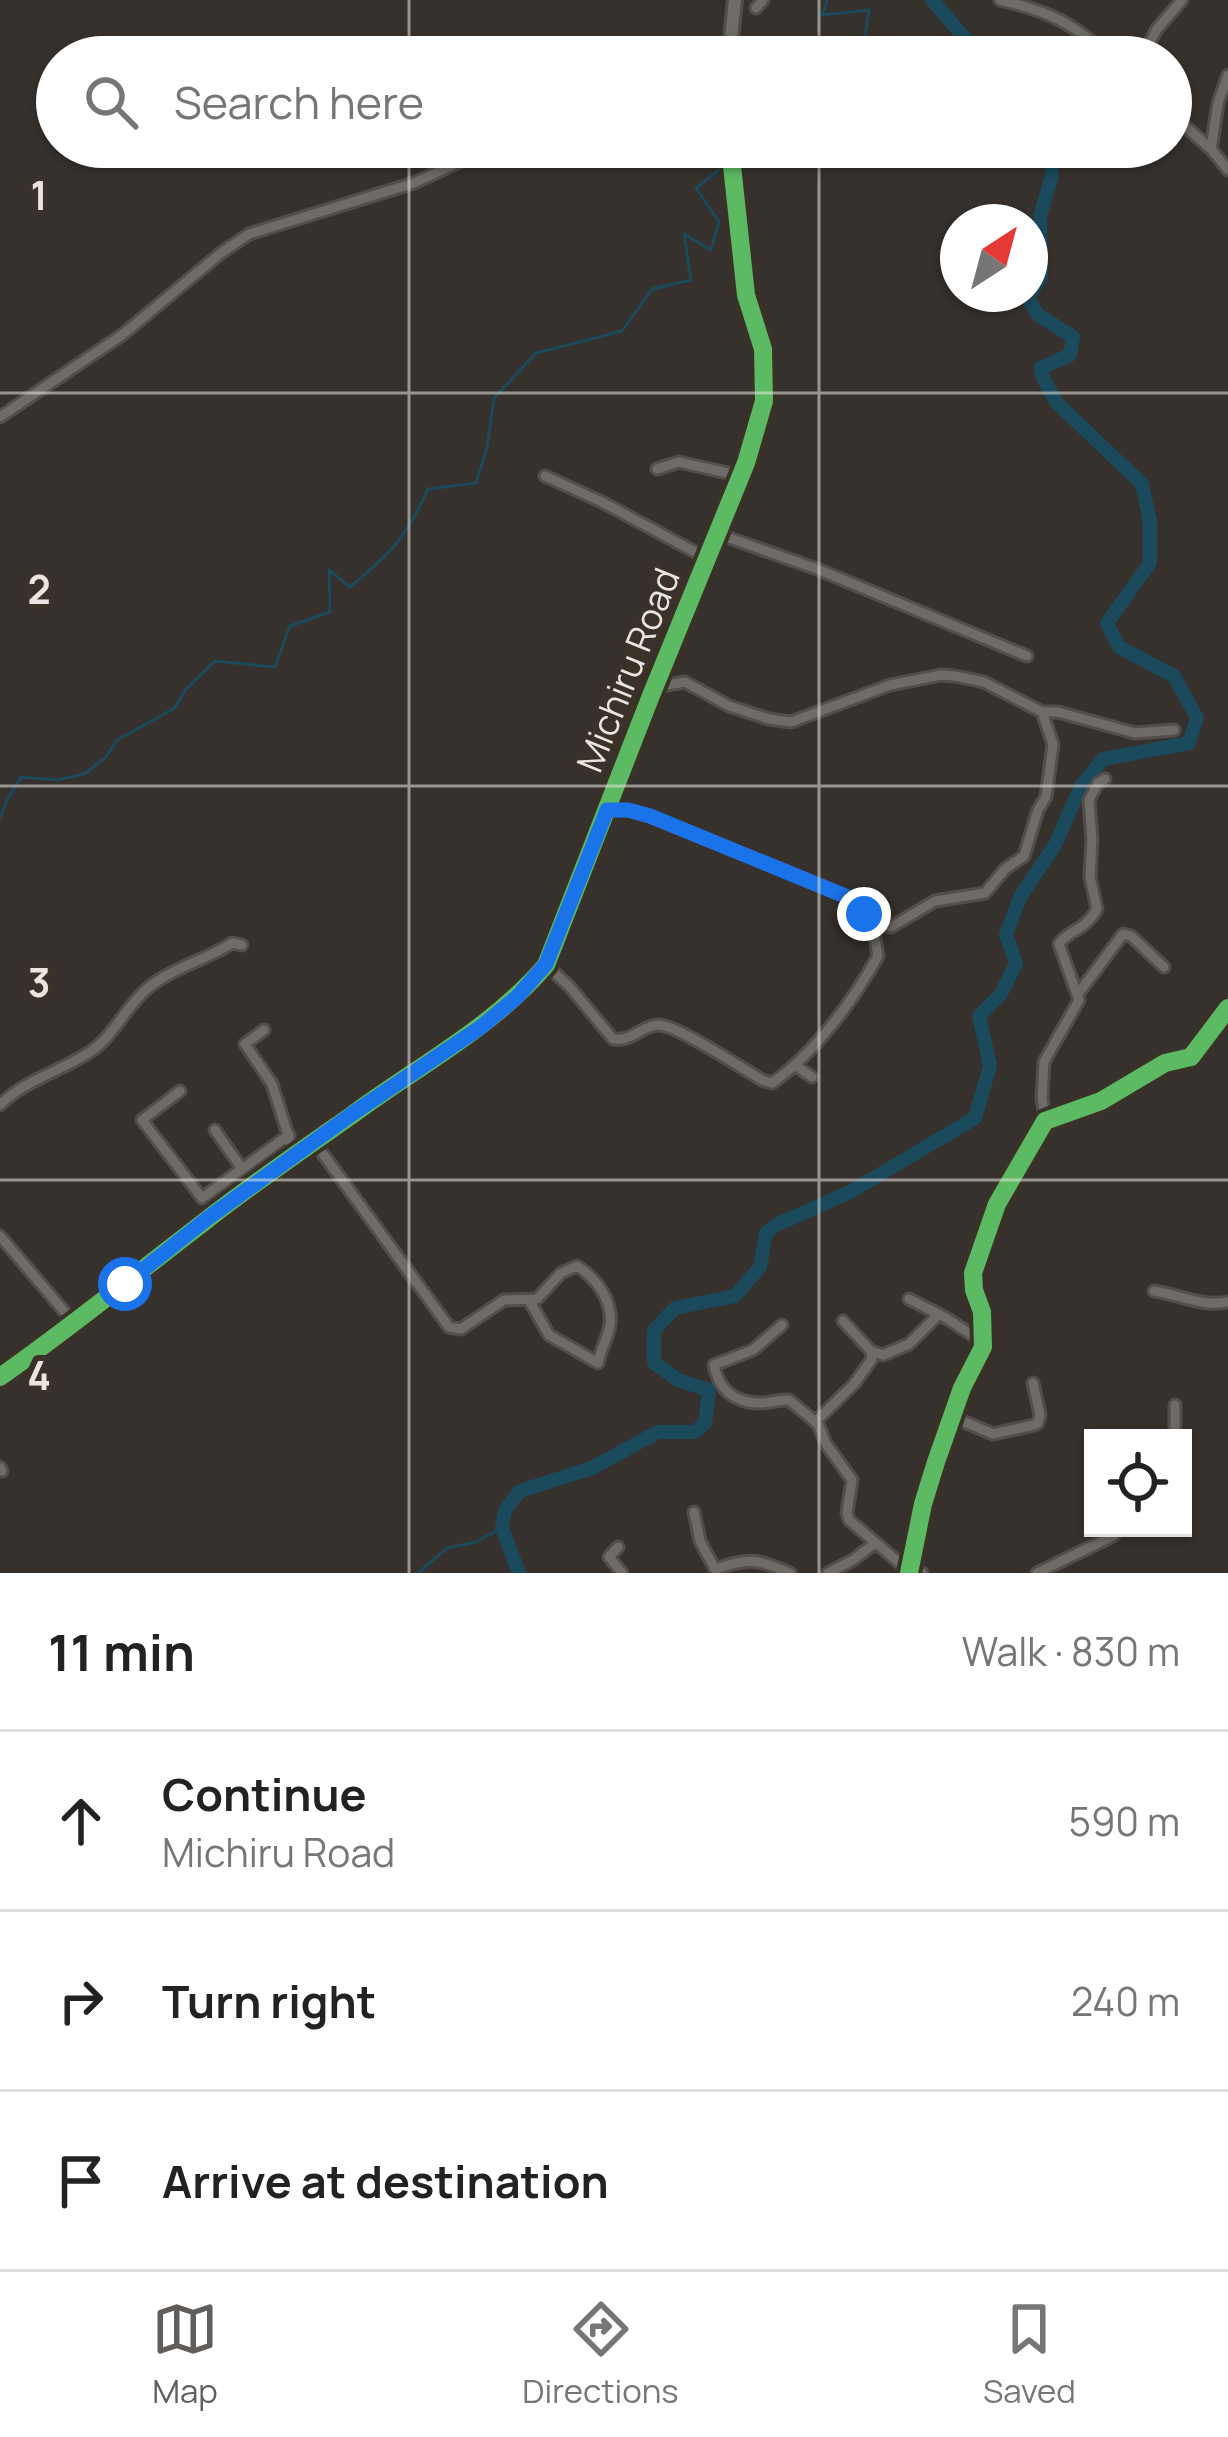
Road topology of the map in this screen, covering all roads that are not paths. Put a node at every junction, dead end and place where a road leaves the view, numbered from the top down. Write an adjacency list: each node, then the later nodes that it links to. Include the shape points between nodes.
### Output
1 (735, 0): 4 (street)
2 (1000, 0): 5 (street, via 1045,11)
3 (1182, 0): 6 (street)
4 (731, 36)
5 (1087, 36)
6 (1153, 36)
7 (1228, 75): 9 (street)
8 (1192, 132): 9 (street)
9 (1210, 148): 12 (street)
10 (446, 168): 13 (street, via 249,234 122,335)
11 (732, 168): 16 (street, Michiru Road, via 765,391)
12 (1228, 170)
13 (0, 416)
14 (657, 469): 16 (street, via 679,462)
15 (545, 476): 18 (street)
16 (740, 476): 17 (street, Michiru Road)
17 (718, 534): 18 (street, Michiru Road); 19 (street)
18 (708, 559): 20 (street, Michiru Road)
19 (1027, 656)
20 (655, 686): 21 (street, via 685,682 729,706 791,722 941,675 983,682); 24 (street, Michiru Road)
21 (1042, 712): 22 (street, via 1135,733); 25 (street, via 1053,744 1051,776 1024,856 985,893 935,901 891,927)
22 (1174, 730)
23 (1105, 779): 29 (street, via 1089,800 1097,909 1059,944)
24 (607, 810): 25 (street, via 650,816 850,898); 27 (street, Michiru Road)
25 (872, 922): 32 (street, via 878,956)
26 (242, 944): 35 (street, via 147,988 96,1048)
27 (546, 964): 32 (street, via 614,1039 660,1024 767,1082); 39 (street, Michiru Road, via 481,1027)
28 (1164, 967): 29 (street, via 1123,934)
29 (1078, 994): 36 (street, via 1044,1062)
30 (1228, 1008): 36 (street, via 1191,1057)
31 (264, 1030): 38 (street, via 245,1044 272,1084)
32 (796, 1066): 33 (street)
33 (812, 1077)
34 (179, 1091): 41 (street, via 142,1120 202,1198)
35 (0, 1105)
36 (1046, 1121): 51 (street, via 997,1204 973,1273)
37 (215, 1130): 41 (street)
38 (289, 1136): 40 (street); 41 (street)
39 (315, 1143): 40 (street, Michiru Road); 45 (street, via 449,1327 461,1329 504,1300)
40 (295, 1157): 49 (street, Michiru Road)
41 (242, 1169)
42 (0, 1236): 49 (street)
43 (1154, 1292): 46 (street)
44 (909, 1299): 47 (street)
45 (529, 1300): 45 (street, via 568,1269 590,1274 610,1310 598,1364 549,1335)
46 (1228, 1302)
47 (939, 1315): 51 (street); 52 (street, via 909,1344 883,1355)
48 (844, 1321): 52 (street)
49 (76, 1324): 53 (street, Michiru Road)
50 (782, 1325): 57 (street, via 713,1369 733,1397 789,1400)
51 (983, 1342): 56 (street)
52 (871, 1351): 57 (street, via 868,1367)
53 (0, 1377)
54 (1033, 1383): 56 (street, via 1040,1415 1034,1425 989,1433)
55 (1175, 1406): 58 (street)
56 (953, 1417): 63 (street)
57 (815, 1422): 61 (street, via 851,1476 849,1520)
58 (1175, 1429)
59 (694, 1512): 65 (street, via 715,1569 741,1560)
60 (1111, 1537): 68 (street)
61 (875, 1543): 63 (street); 66 (street)
62 (618, 1547): 64 (street, via 609,1557)
63 (909, 1572): 67 (street)
64 (622, 1573)
65 (790, 1573)
66 (828, 1573)
67 (922, 1573)
68 (1037, 1573)

